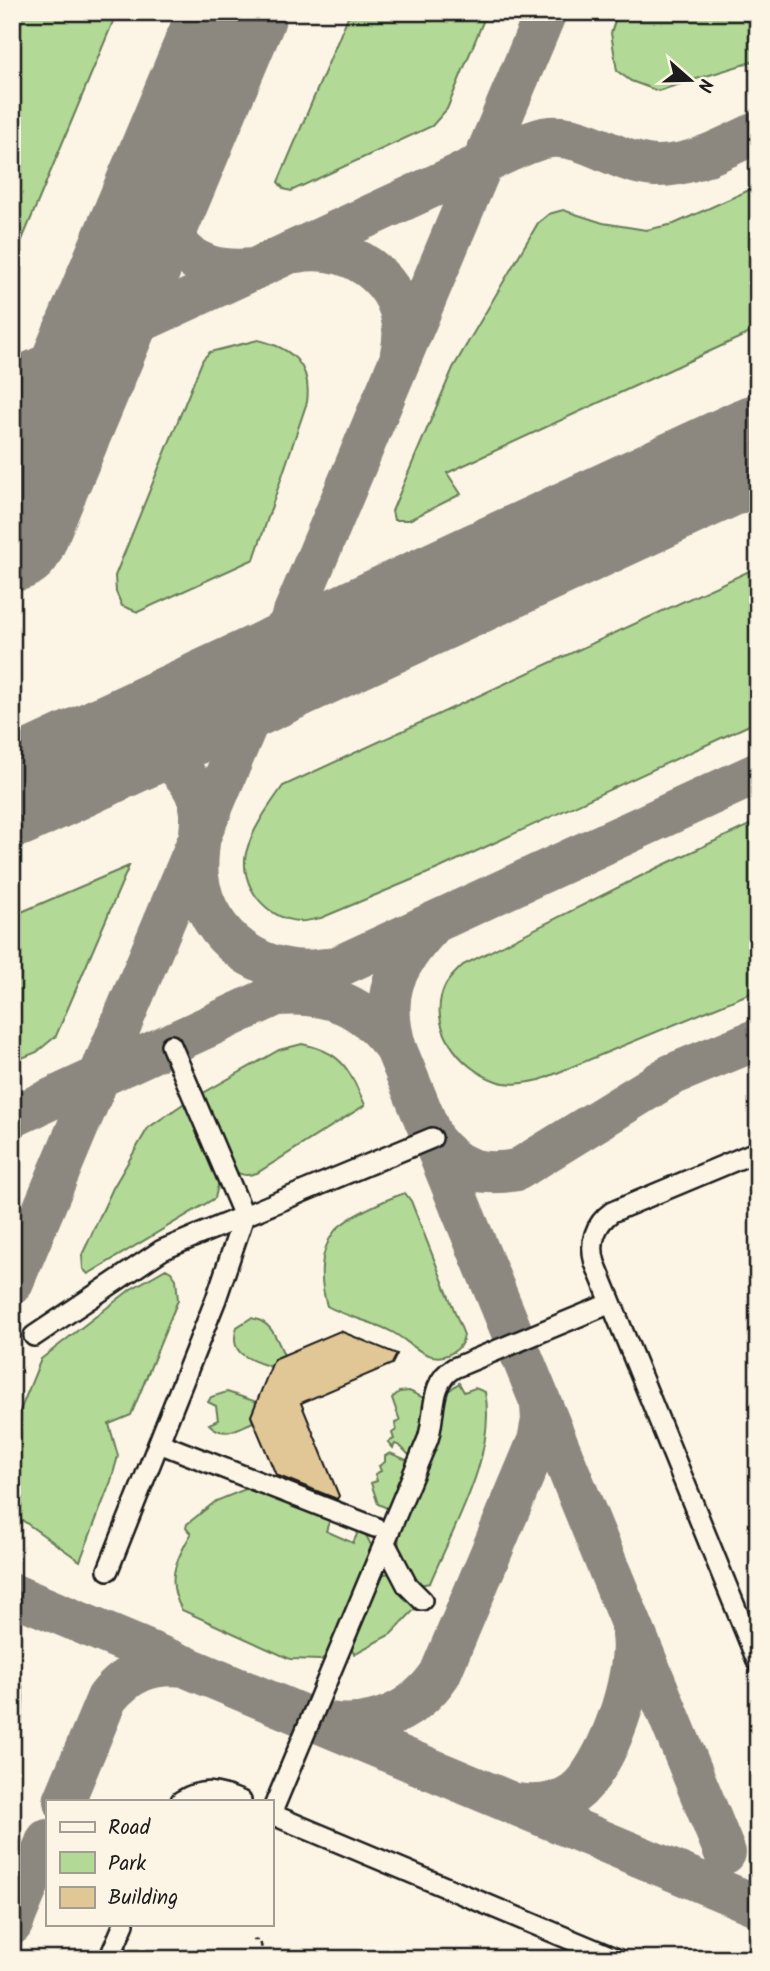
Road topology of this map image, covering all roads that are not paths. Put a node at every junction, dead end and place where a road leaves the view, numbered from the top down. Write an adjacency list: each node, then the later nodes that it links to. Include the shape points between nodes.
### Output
1 (171, 1045): 4 (lane)
2 (432, 1138): 4 (lane)
3 (758, 1151): 5 (lane, via 606,1216 597,1228 592,1249)
4 (244, 1216): 6 (lane, via 162,1250); 7 (lane)
5 (611, 1303): 8 (lane, via 454,1368 443,1377 428,1439); 11 (lane)
6 (34, 1336)
7 (159, 1443): 8 (lane); 9 (lane)
8 (380, 1535): 10 (lane, via 407,1585); 14 (lane)
9 (108, 1570)
10 (422, 1600)
11 (758, 1663)
12 (183, 1800): 13 (lane, via 212,1791)
13 (238, 1800)
14 (273, 1809)
15 (273, 1815): 18 (lane)
16 (123, 1926): 17 (lane)
17 (109, 1959)
18 (617, 1959)

